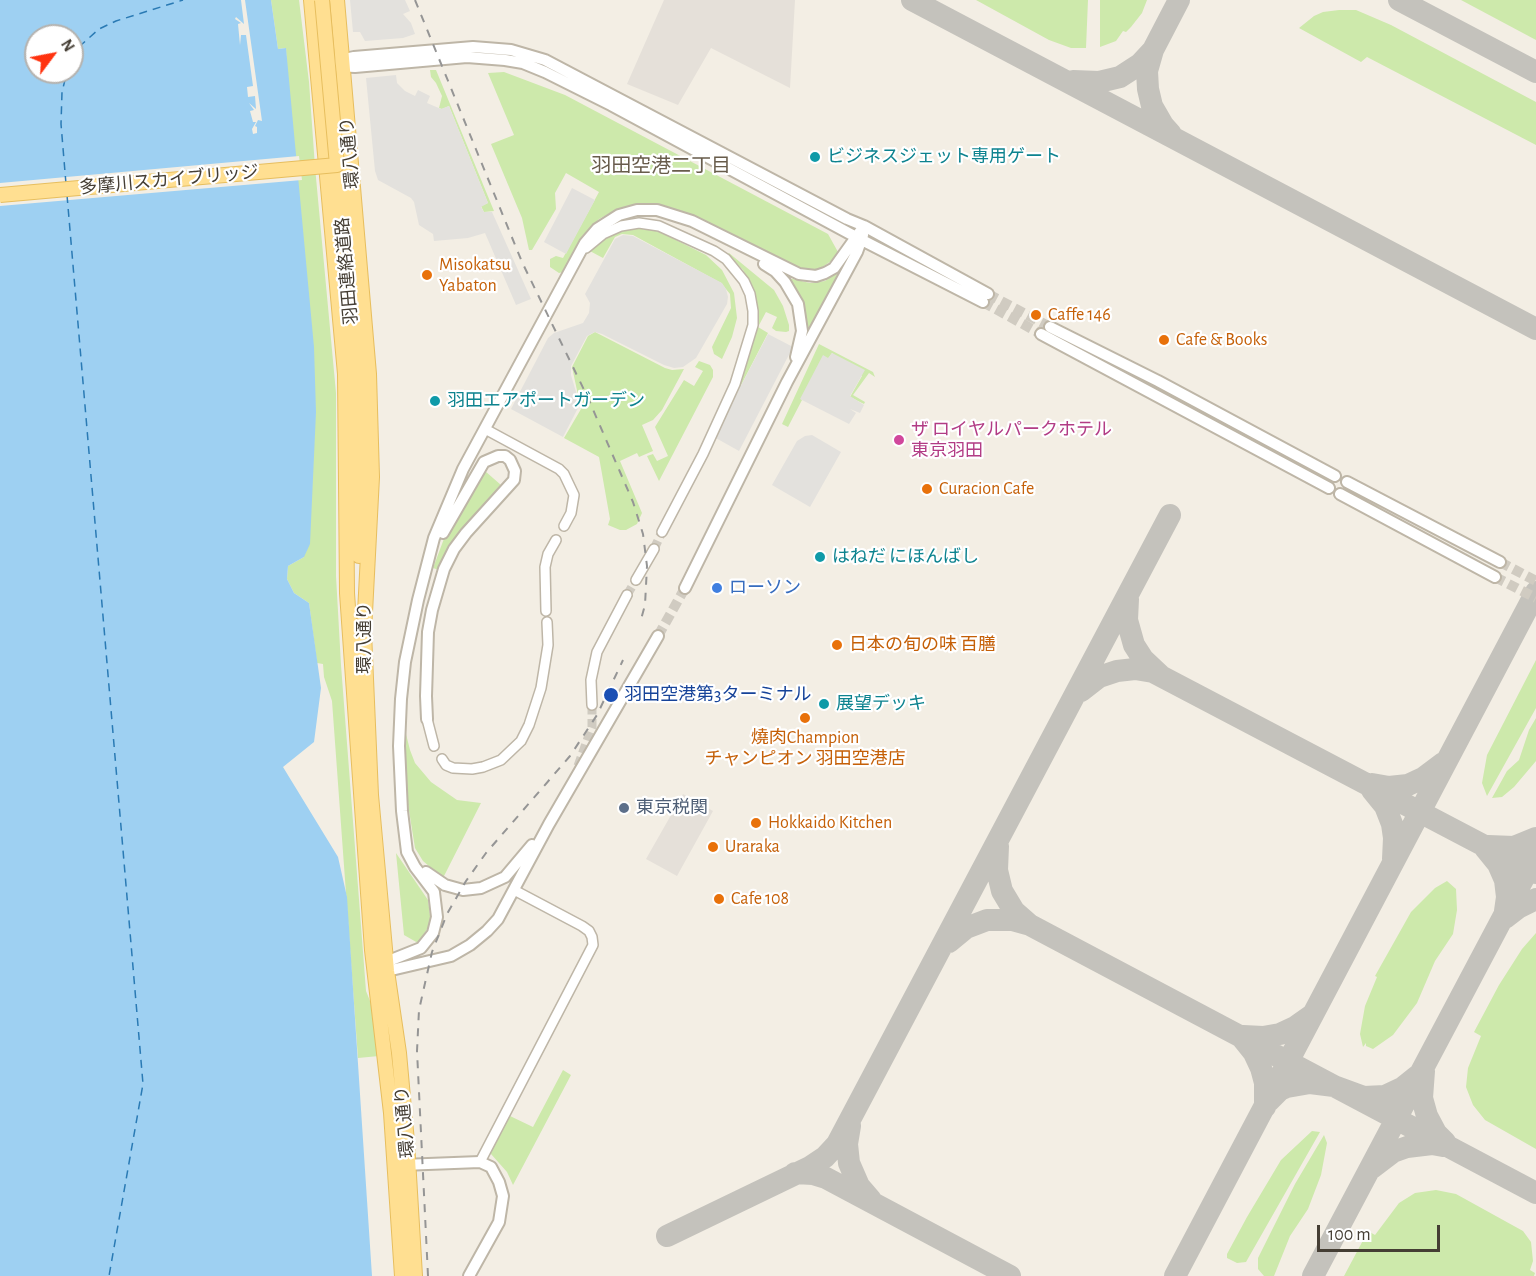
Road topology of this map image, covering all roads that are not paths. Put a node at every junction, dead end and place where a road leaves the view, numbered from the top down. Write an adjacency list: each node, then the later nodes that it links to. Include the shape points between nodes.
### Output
1 (311, 0): 5 (main road, 環八通り)
2 (322, 0): 6 (main road, 羽田連絡道路, bridge)
3 (337, 0): 4 (main road, 環八通り)
4 (342, 63): 5 (street); 9 (street, via 473,47 528,54 561,67); 10 (street, via 467,57 523,63); 34 (main road, 環八通り, via 372,437)
5 (317, 65): 30 (main road, 環八通り, via 346,392)
6 (338, 165): 7 (main road, 多摩川スカイブリッジ, bridge); 16 (main road, 羽田連絡道路, via 357,377)
7 (0, 195)
8 (682, 219): 10 (street, via 805,276 821,275 834,268); 11 (street, via 648,210 619,215 597,229); 14 (street, via 770,268 790,288 798,304 802,330)
9 (864, 226): 10 (street); 10 (street, via 986,298)
10 (859, 239): 14 (street)
11 (578, 256): 15 (street); 22 (street, via 615,228 654,225 726,259 750,294 752,331 735,384)
12 (1050, 327): 17 (street)
13 (1041, 334): 19 (street)
14 (787, 382): 29 (street)
15 (485, 429): 21 (street, via 564,474 573,495 571,513); 25 (street, via 448,502)
16 (359, 470): 30 (main road); 34 (main road, via 359,572)
17 (1335, 476)
18 (1347, 482): 26 (street)
19 (1329, 488)
20 (1341, 494): 27 (street)
21 (564, 526)
22 (662, 532)
23 (556, 540): 32 (street, via 545,567)
24 (654, 549): 28 (street)
25 (431, 554): 37 (street, via 484,462 505,456 515,471 514,480 454,549 441,580 428,632); 43 (street, via 402,681 399,780)
26 (1500, 562)
27 (1496, 577)
28 (636, 580)
29 (685, 588)
30 (347, 593): 45 (main road, 環八通り)
31 (627, 594): 36 (street, via 597,652 591,680)
32 (546, 610)
33 (547, 622): 39 (street, via 548,645 541,688 520,741 501,759 483,767 453,768)
34 (364, 630): 45 (main road, 環八通り)
35 (658, 636): 41 (street)
36 (592, 705)
37 (427, 719): 38 (street)
38 (434, 746)
39 (442, 759)
40 (578, 766): 41 (street)
41 (572, 782): 42 (street)
42 (549, 824): 43 (street, via 505,877 490,885 463,890 430,875 417,861); 44 (street)
43 (406, 838): 45 (street, via 411,860 434,892 437,917 433,933 421,948)
44 (514, 890): 45 (street, via 498,919 470,945 451,956); 46 (street, via 582,926 589,931 592,945)
45 (383, 967): 47 (main road, 環八通り, via 390,1095); 47 (main road, 環八通り, via 399,1053)
46 (480, 1162): 47 (street); 50 (street, via 491,1167 499,1182 502,1210)
47 (402, 1165): 48 (main road, 環八通り); 49 (main road, 環八通り)
48 (402, 1276)
49 (415, 1276)
50 (469, 1276)

